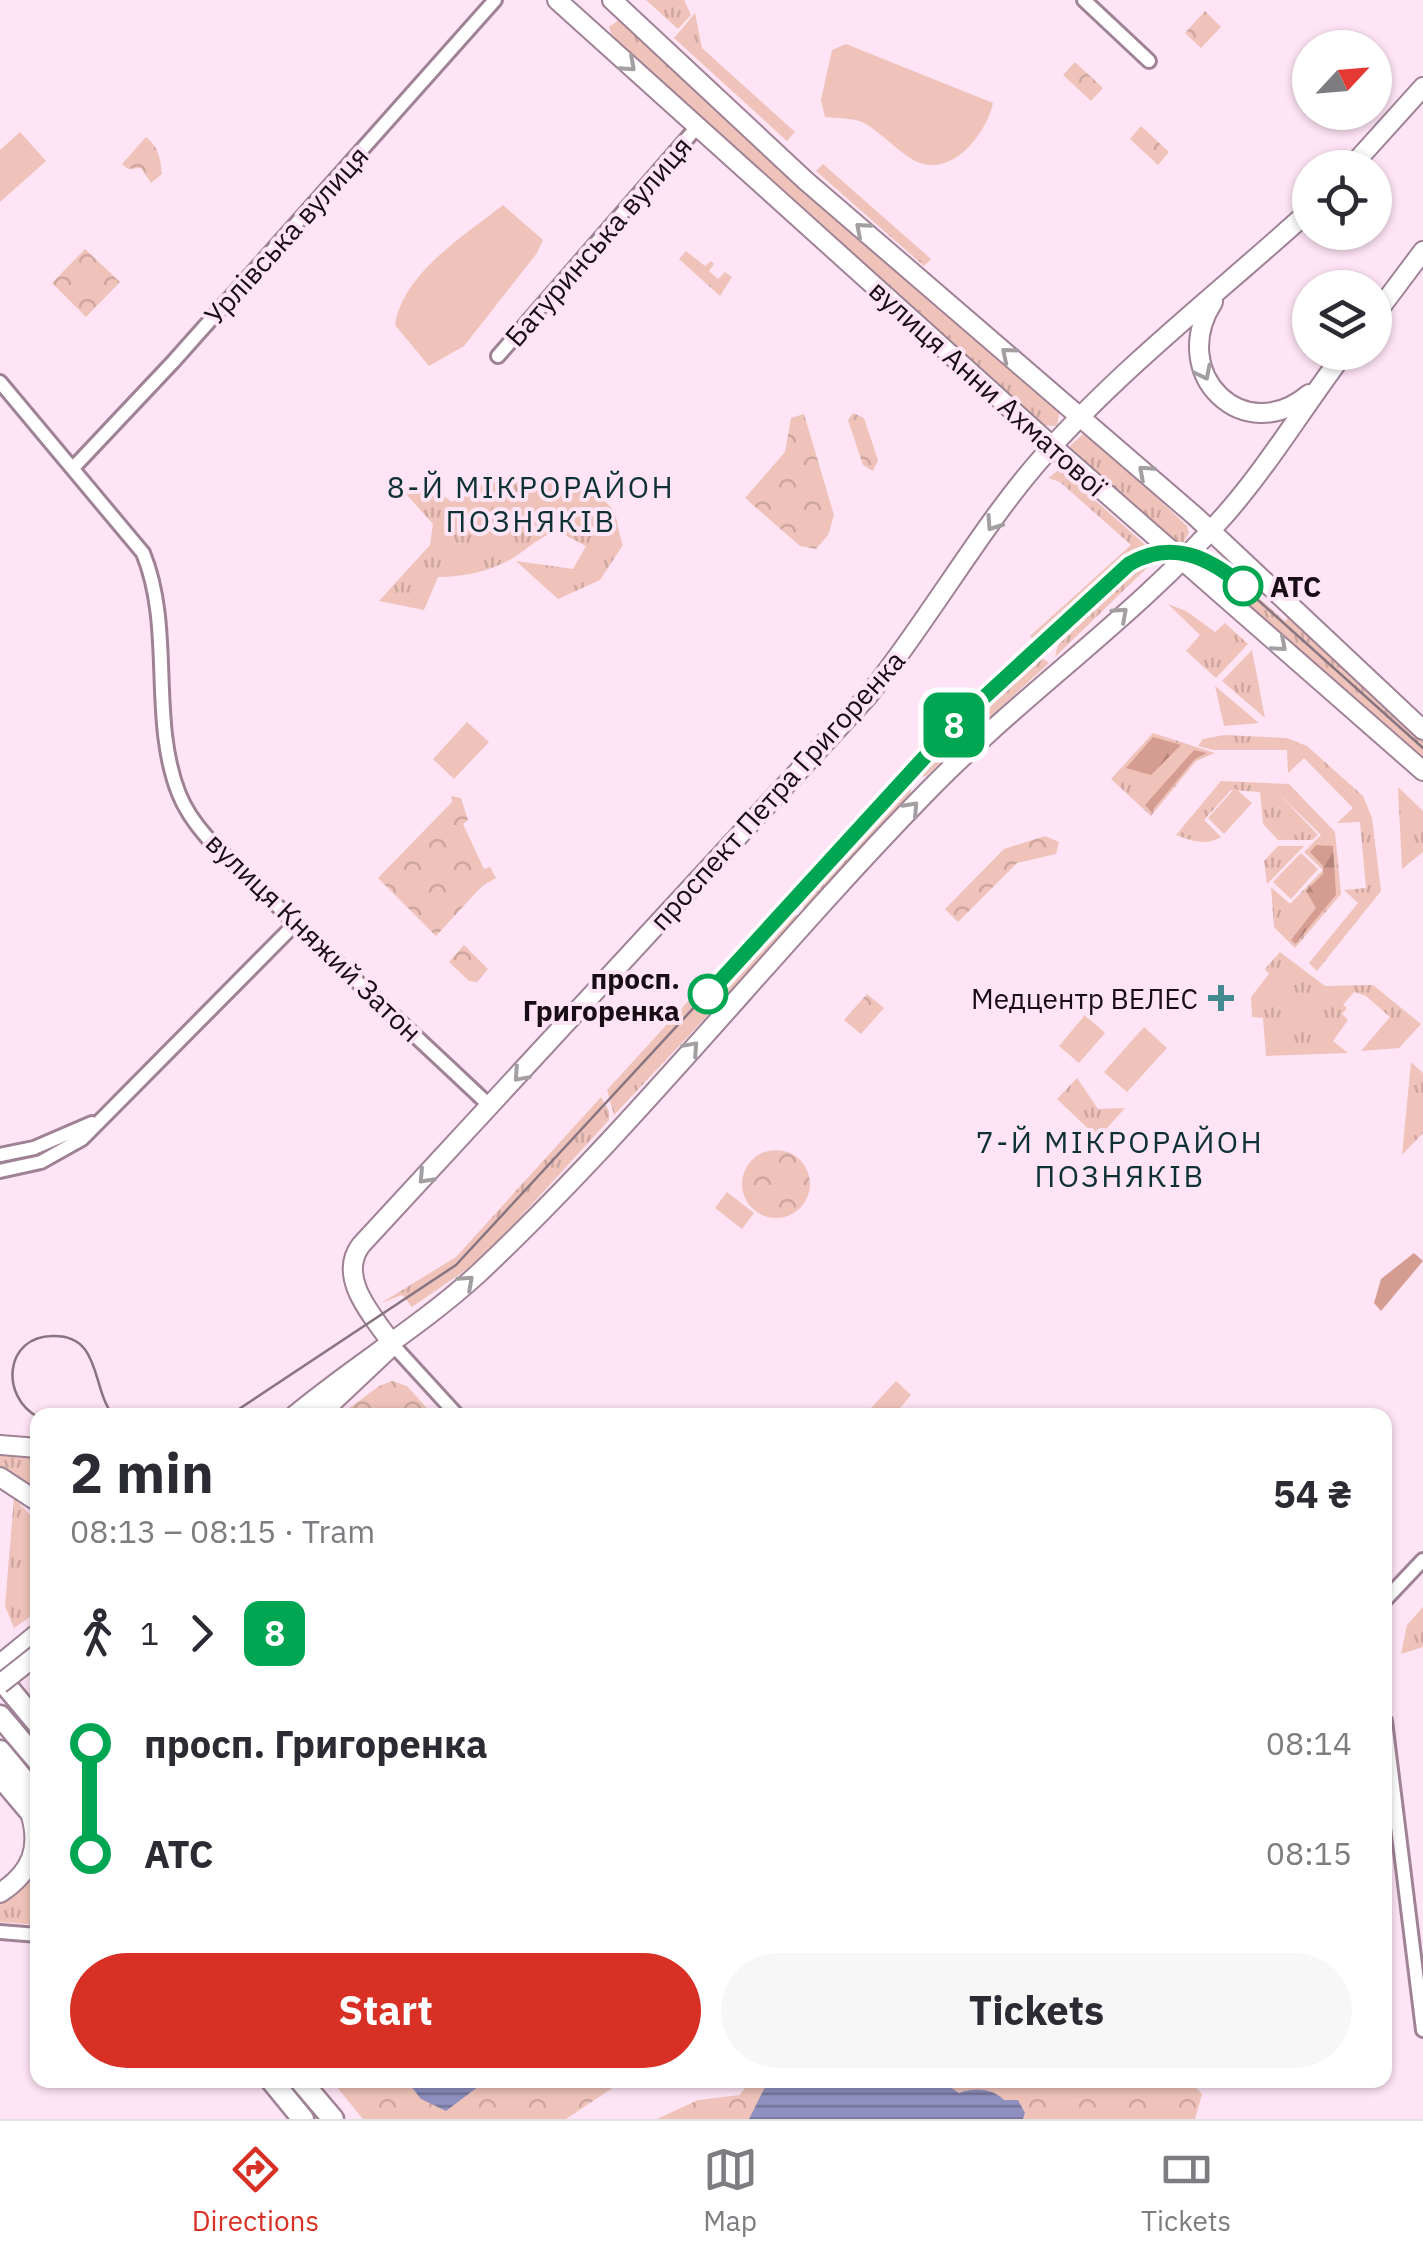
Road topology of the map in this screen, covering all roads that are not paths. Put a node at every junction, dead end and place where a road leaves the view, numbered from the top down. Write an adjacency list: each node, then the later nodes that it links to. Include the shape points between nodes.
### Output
1 (496, 0): 21 (street, Урлівська вулиця)
2 (557, 0): 6 (main road, вулиця Анни Ахматової)
3 (612, 0): 5 (main road, вулиця Анни Ахматової)
4 (1084, 0): 7 (street)
5 (629, 14): 6 (main road, via 610,20); 19 (main road, вулиця Анни Ахматової, one-way to 5, via 806,180)
6 (598, 45): 9 (main road, вулиця Анни Ахматової, one-way to 9)
7 (1150, 61)
8 (1423, 87): 10 (main road)
9 (697, 126): 15 (street, Батуринська вулиця); 20 (main road, вулиця Анни Ахматової)
10 (1366, 150)
11 (1292, 226): 13 (main road, проспект Петра Григоренка)
12 (1423, 252): 14 (main road)
13 (1224, 285): 18 (main road, one-way to 18, via 1196,339 1202,374 1214,390 1236,407 1272,412); 19 (main road, проспект Петра Григоренка)
14 (1392, 293)
15 (498, 356)
16 (1332, 370): 18 (main road)
17 (0, 382): 21 (street, вулиця Княжий Затон)
18 (1322, 383): 22 (main road)
19 (1080, 415): 20 (main road, проспект Петра Григоренка); 22 (main road, вулиця Анни Ахматової, one-way to 19)
20 (1052, 446): 23 (main road, вулиця Анни Ахматової); 27 (main road, проспект Петра Григоренка, one-way to 27, via 867,697)
21 (74, 467): 26 (street, вулиця Княжий Затон, via 147,562 178,792 206,836)
22 (1208, 530): 23 (main road); 24 (main road, вулиця Анни Ахматової)
23 (1181, 557): 25 (main road, вулиця Анни Ахматової, one-way to 25); 31 (main road, one-way to 23, via 478,1274 598,1151 926,793)
24 (1423, 730)
25 (1423, 771)
26 (296, 923): 27 (street, вулиця Княжий Затон); 28 (street)
27 (492, 1106): 31 (main road, проспект Петра Григоренка, one-way to 31, via 353,1255 353,1281)
28 (110, 1110): 29 (street, via 84,1128); 30 (street, via 60,1154)
29 (0, 1155)
30 (0, 1171)
31 (393, 1345): 32 (main road, via 366,1357); 33 (main road); 34 (street)
32 (304, 1408)
33 (326, 1408)
34 (451, 1408)
35 (0, 1445): 36 (main road)
36 (30, 1447)
37 (0, 1477): 38 (main road)
38 (30, 1497)
39 (1423, 1560): 40 (street)
40 (1392, 1593)
41 (30, 1645): 43 (main road)
42 (30, 1648): 44 (main road, bridge)
43 (0, 1664)
44 (0, 1681): 45 (highway)
45 (30, 1715)
46 (0, 1716): 48 (highway)
47 (0, 1752): 51 (highway)
48 (30, 1752)
49 (0, 1776): 52 (highway)
50 (1392, 1777): 57 (street)
51 (30, 1802)
52 (30, 1805)
53 (30, 1862): 54 (main road)
54 (0, 1894)
55 (0, 1932): 56 (street)
56 (30, 1934)
57 (1423, 2030)
58 (278, 2088): 60 (highway)
59 (307, 2088): 61 (highway)
60 (303, 2119)
61 (332, 2119)

